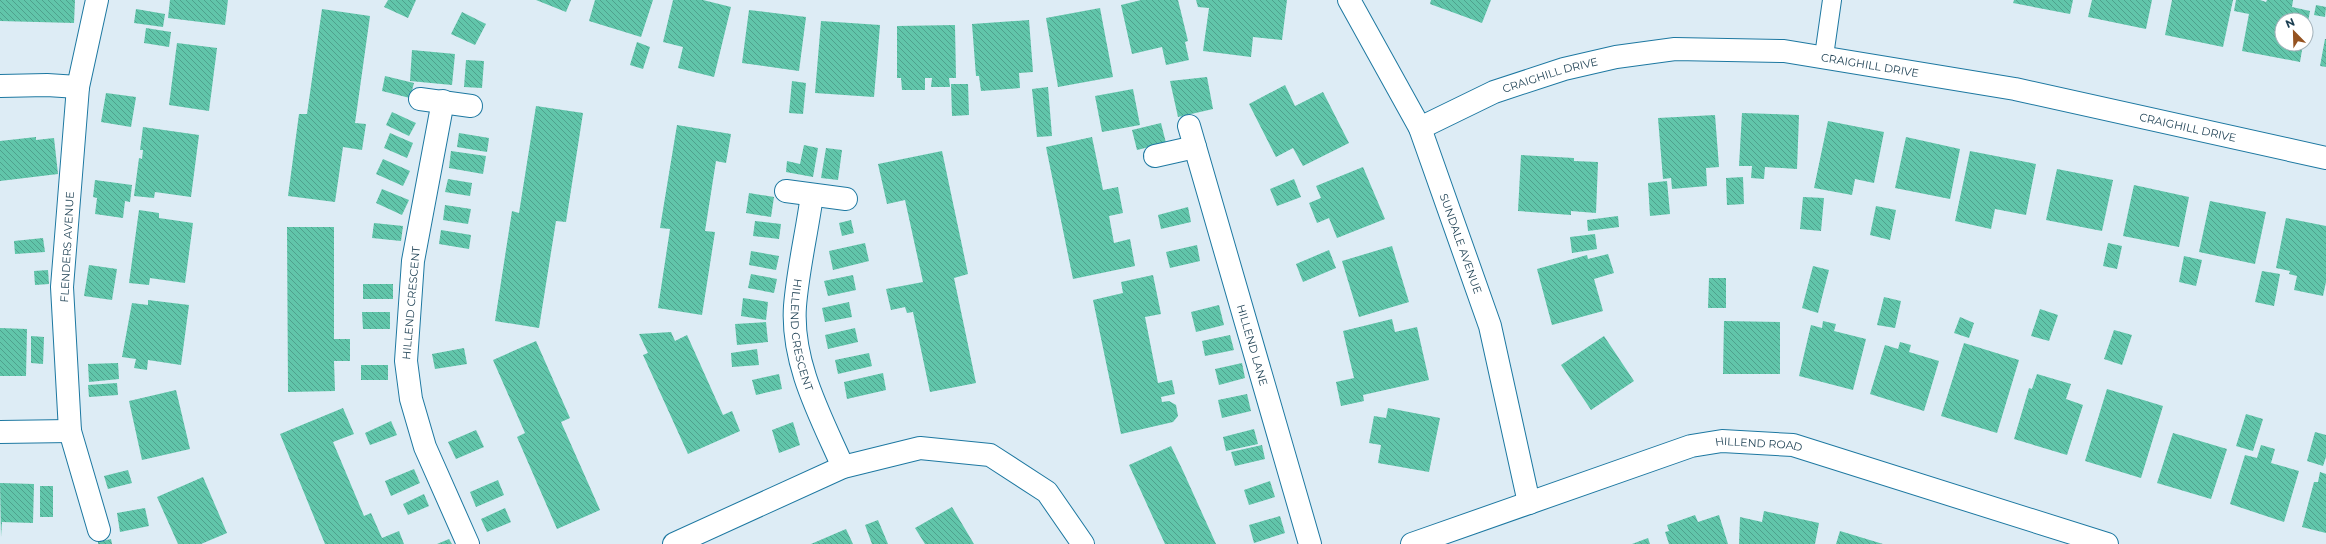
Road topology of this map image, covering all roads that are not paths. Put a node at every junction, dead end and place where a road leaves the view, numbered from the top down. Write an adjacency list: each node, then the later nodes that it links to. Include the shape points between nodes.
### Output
1 (97, 0): 6 (street, FLENDERS AVENUE)
2 (1349, 0): 11 (street, SUNDALE AVENUE)
3 (1832, 0): 4 (lane)
4 (1824, 56): 11 (street, CRAIGHILL DRIVE, via 1784,51 1675,49 1616,57 1564,69 1494,92); 14 (street, CRAIGHILL DRIVE, via 2015,89)
5 (0, 86): 6 (street, via 47,84)
6 (78, 87): 18 (street, FLENDERS AVENUE, via 62,287)
7 (420, 99): 8 (street)
8 (443, 101): 9 (street); 23 (street, HILLEND CRESCENT, via 413,261 406,361 411,399 425,447)
9 (471, 106)
10 (1189, 126): 12 (street, HILLEND LANE)
11 (1420, 128): 21 (street, SUNDALE AVENUE, via 1490,326)
12 (1195, 146): 13 (street); 26 (street, HILLEND LANE)
13 (1155, 156)
14 (2326, 158)
15 (786, 191): 16 (street)
16 (812, 195): 17 (street); 20 (street, HILLEND CRESCENT, via 795,307 798,343 806,382)
17 (846, 199)
18 (70, 430): 19 (street); 22 (street, FLENDERS AVENUE)
19 (0, 432)
20 (843, 467): 24 (street); 25 (street, via 920,448 990,455 1047,492)
21 (1529, 503): 27 (street, HILLEND ROAD); 28 (street, HILLEND ROAD, via 1691,446 1722,441 1793,445)
22 (99, 530)
23 (468, 544)
24 (674, 544)
25 (1084, 544)
26 (1310, 544)
27 (1412, 544)
28 (2107, 544)

